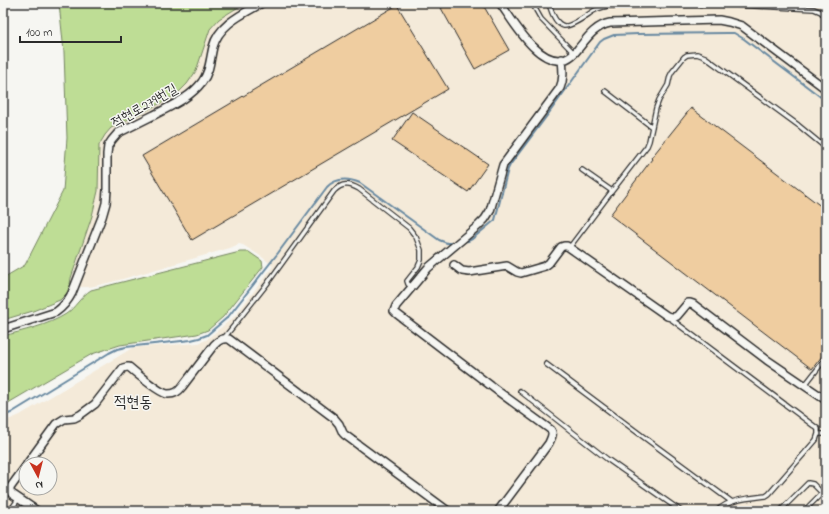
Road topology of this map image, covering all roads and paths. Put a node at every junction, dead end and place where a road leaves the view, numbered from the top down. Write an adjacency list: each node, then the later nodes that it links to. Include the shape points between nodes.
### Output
1 (262, 3): 18 (street, 적현로279번길, via 230,22 219,33 207,73 196,89 170,107 118,133 108,146 106,203 68,301 56,312)
2 (500, 3): 7 (street, via 531,45 550,58)
3 (532, 3): 6 (lane, via 541,19)
4 (549, 3): 5 (lane, via 556,20 564,26 608,6 726,4 814,9)
5 (826, 18)
6 (574, 53): 7 (street); 8 (street, via 603,24 719,20 742,26)
7 (562, 60): 16 (street, via 563,79 560,88 507,159 501,170 488,215 428,268)
8 (826, 89)
9 (605, 91): 10 (lane)
10 (652, 127): 11 (lane, via 657,104 672,72 684,57 697,54 705,57); 13 (lane, via 647,146)
11 (826, 148)
12 (582, 170): 13 (lane)
13 (612, 191): 14 (lane)
14 (569, 248): 15 (street, via 561,247 545,266 524,273 507,266 469,272); 17 (street)
15 (454, 265)
16 (412, 287): 19 (lane, via 407,281 418,267 421,255 413,232 354,186 342,185 334,191 267,284); 38 (street, via 396,306 394,310 397,314 552,432 549,443)
17 (667, 316): 22 (street, via 677,316 690,303 766,360); 25 (lane, via 815,426)
18 (3, 329)
19 (224, 338): 27 (street, via 214,345 175,393 166,394 129,367 123,368 95,404 80,416 64,419 56,424); 37 (street, via 232,340 327,413 337,422 345,435)
20 (826, 358): 22 (lane)
21 (546, 364): 34 (lane)
22 (805, 385): 24 (street)
23 (520, 391): 39 (lane, via 607,459)
24 (826, 400)
25 (818, 434): 26 (lane); 34 (lane, via 816,440 769,494)
26 (826, 434)
27 (33, 456)
28 (18, 477): 31 (street)
29 (3, 487): 31 (lane)
30 (826, 489): 32 (lane)
31 (10, 491): 33 (street)
32 (822, 493): 41 (lane, via 813,484 808,483); 42 (lane)
33 (19, 498): 35 (lane); 36 (street)
34 (732, 502): 40 (lane, via 724,504)
35 (10, 511)
36 (37, 511)
37 (448, 511)
38 (498, 511)
39 (681, 511)
40 (717, 511)
41 (780, 511)
42 (804, 511)

